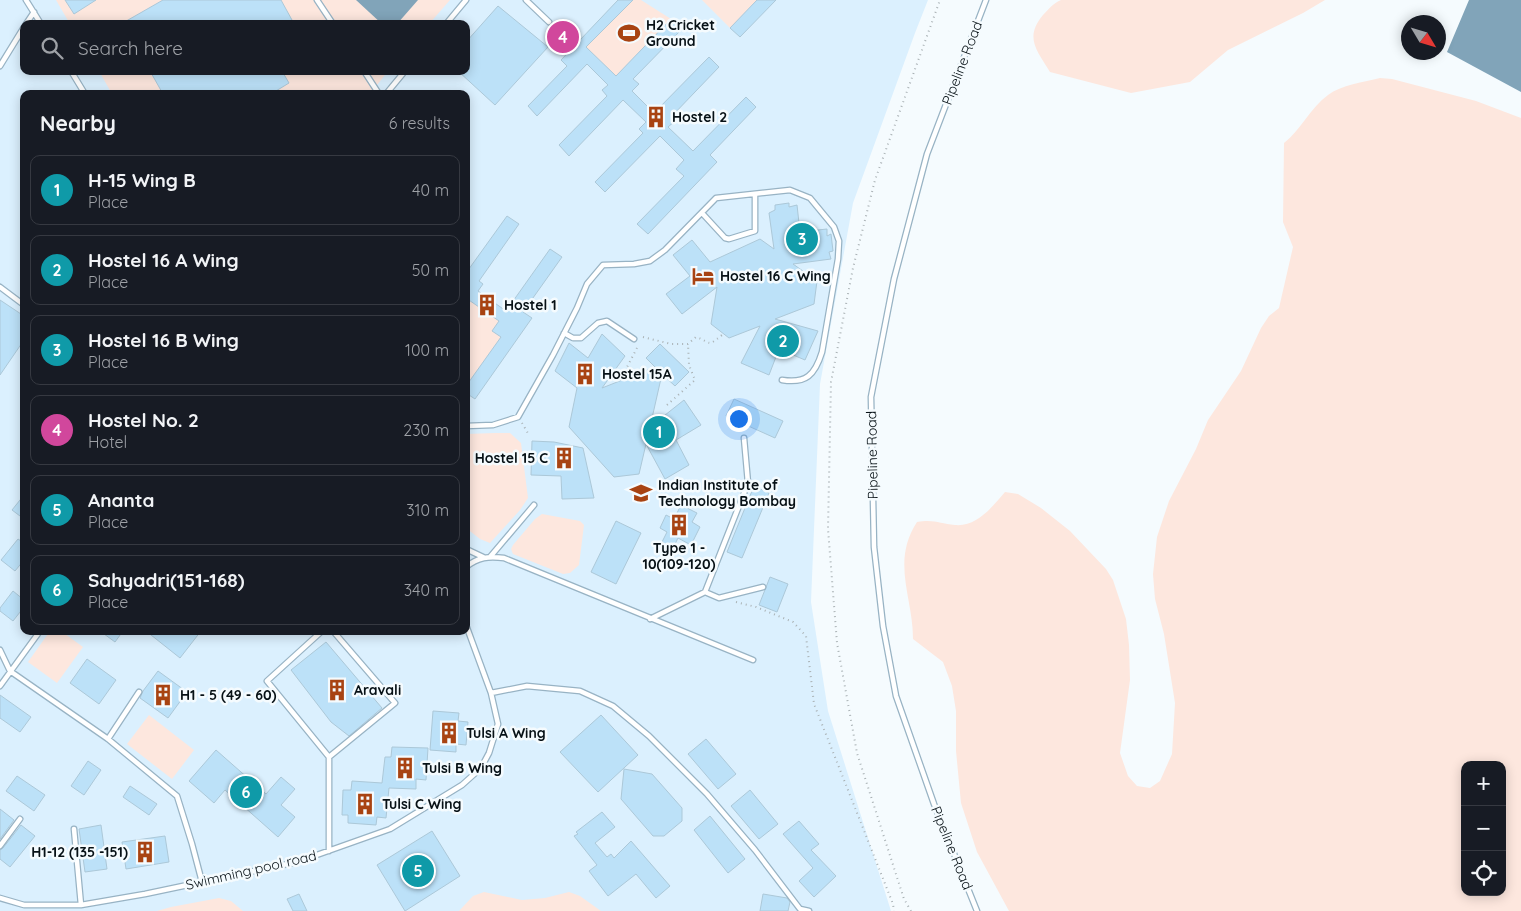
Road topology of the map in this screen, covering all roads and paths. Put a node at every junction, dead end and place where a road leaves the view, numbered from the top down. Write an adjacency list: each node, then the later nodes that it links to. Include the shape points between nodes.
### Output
1 (26, 0): 7 (lane)
2 (317, 0): 10 (lane)
3 (466, 0): 11 (lane)
4 (526, 0): 12 (lane)
5 (940, 0): 69 (path, via 875,180 853,268 831,382 828,529 837,643 857,753)
6 (986, 0): 70 (lane, Pipeline Road, via 927,154 894,279 871,397 874,547 883,626 896,696 934,804)
7 (34, 12): 8 (lane); 9 (lane)
8 (29, 20)
9 (39, 20)
10 (330, 20)
11 (449, 20)
12 (549, 22)
13 (20, 34): 14 (lane)
14 (0, 66)
15 (73, 75): 18 (lane)
16 (367, 75): 19 (lane)
17 (402, 75): 20 (lane)
18 (83, 90)
19 (376, 90)
20 (389, 90)
21 (755, 194): 22 (lane, via 716,198); 22 (lane, via 755,231 725,238); 32 (lane, via 790,190 810,198 834,227 839,242 818,364 812,374 795,382)
22 (702, 213): 25 (lane, via 650,261 603,265 587,284)
23 (0, 287): 24 (lane)
24 (20, 302)
25 (564, 333): 28 (lane, via 582,338 598,323 607,321); 34 (lane)
26 (722, 335): 29 (path, via 712,343 707,344 696,337)
27 (644, 336): 29 (path, via 661,343)
28 (634, 339)
29 (688, 344): 33 (path, via 689,365 695,380)
30 (639, 345): 31 (path)
31 (624, 371)
32 (782, 380)
33 (667, 405)
34 (518, 417): 35 (lane, via 493,425); 36 (path)
35 (470, 426)
36 (529, 435)
37 (744, 438): 43 (lane, via 748,483)
38 (534, 505): 40 (lane)
39 (470, 551): 40 (lane)
40 (487, 557): 41 (lane); 45 (lane, via 504,558)
41 (470, 564)
42 (763, 586): 44 (lane)
43 (705, 592): 44 (lane); 45 (lane)
44 (719, 598): 68 (path, via 756,607 793,622 806,636 814,704)
45 (650, 619): 51 (lane)
46 (37, 635): 52 (lane)
47 (318, 635): 57 (lane, via 267,681)
48 (336, 635): 57 (lane, via 394,702)
49 (470, 635): 55 (lane, Swimming pool road)
50 (0, 650): 52 (lane)
51 (753, 660)
52 (10, 671): 53 (lane); 56 (lane)
53 (0, 686)
54 (139, 692): 56 (lane)
55 (491, 693): 61 (lane, Swimming pool road, via 498,724 481,768 462,785 390,829); 67 (lane, via 527,686 580,690 613,706 649,736 707,794 800,909)
56 (108, 739): 62 (lane, via 177,796)
57 (329, 757): 61 (lane)
58 (20, 819): 60 (lane)
59 (74, 829): 65 (lane)
60 (0, 846)
61 (329, 851): 62 (lane, Swimming pool road, via 297,862)
62 (202, 882): 65 (lane, Swimming pool road)
63 (0, 898): 64 (lane, Swimming pool road, via 24,905)
64 (37, 904): 65 (lane, Swimming pool road); 66 (lane)
65 (81, 905)
66 (34, 911)
67 (809, 911)
68 (894, 911)
69 (910, 911)
70 (977, 911)

